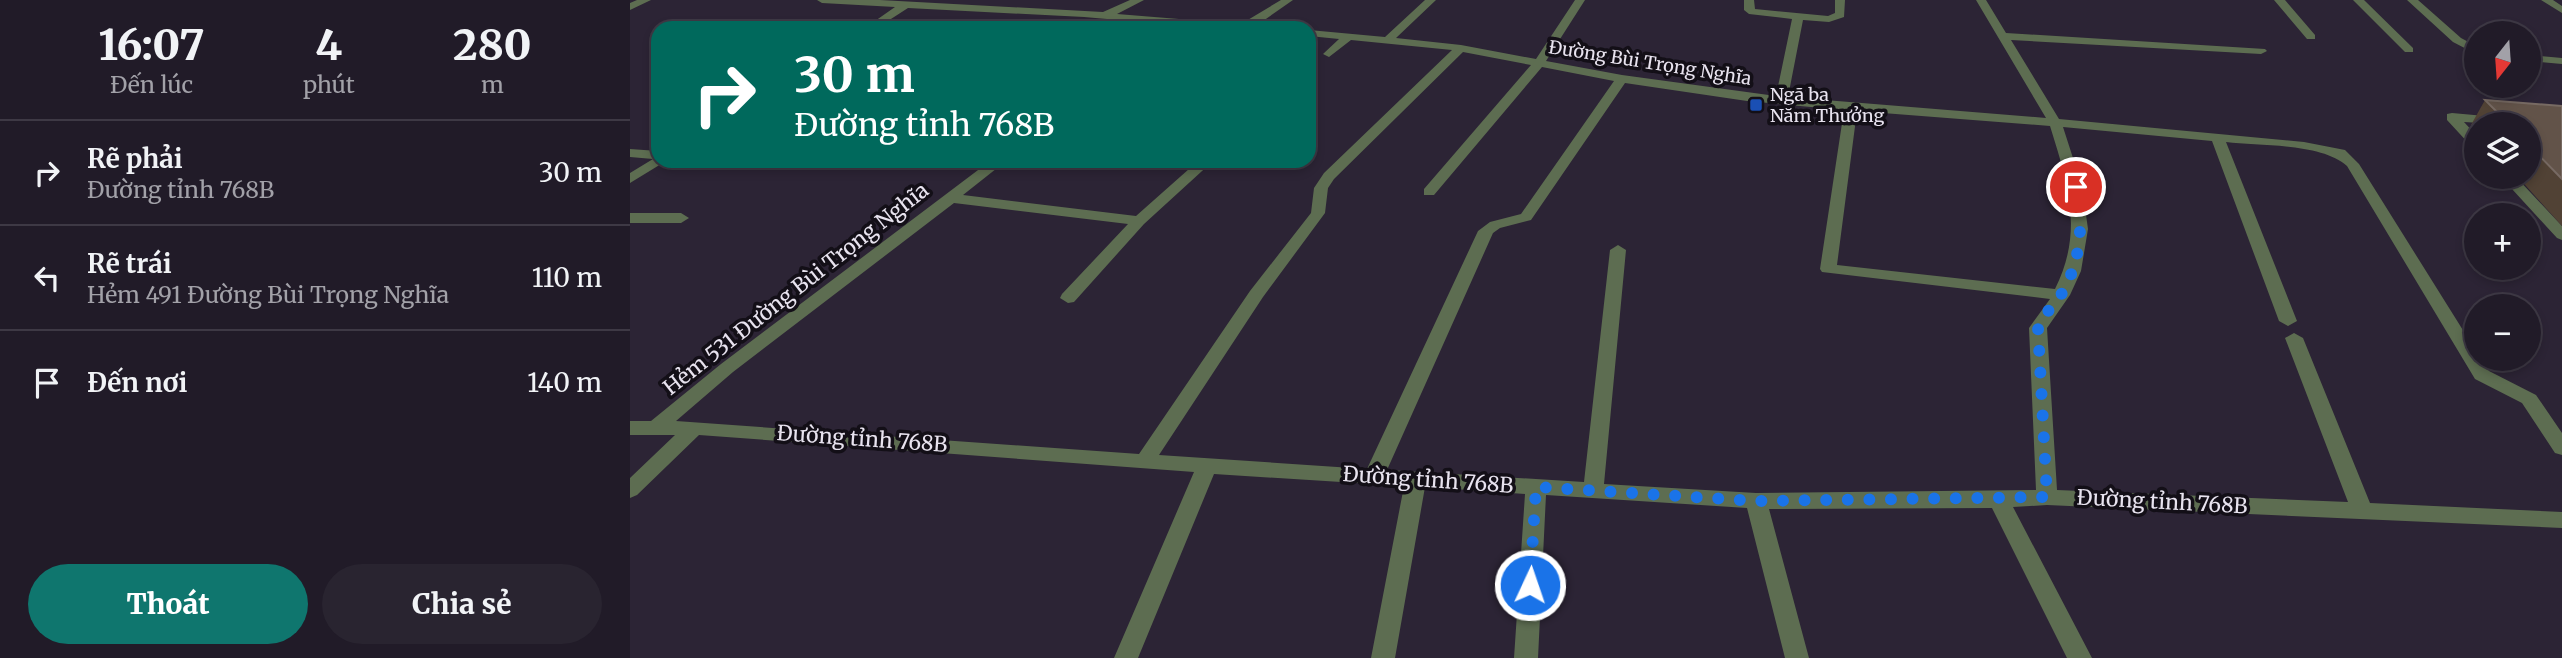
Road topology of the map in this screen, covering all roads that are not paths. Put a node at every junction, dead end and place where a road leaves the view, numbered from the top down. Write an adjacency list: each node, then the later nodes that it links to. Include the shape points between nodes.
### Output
1 (646, 0): 16 (street)
2 (822, 0): 15 (street)
3 (956, 0): 17 (street)
4 (1139, 0): 19 (street)
5 (1288, 0): 23 (street)
6 (1431, 0): 28 (street)
7 (1580, 0): 36 (street)
8 (1749, 0): 20 (street, via 1753,12)
9 (1840, 0): 20 (street, via 1836,18)
10 (1981, 0): 26 (street)
11 (2279, 0): 27 (street)
12 (2358, 0): 31 (street)
13 (2412, 0): 29 (street)
14 (2546, 0): 18 (street)
15 (905, 5): 17 (street); 21 (street)
16 (630, 7)
17 (938, 7): 19 (street)
18 (2562, 10)
19 (1103, 16): 22 (street)
20 (1798, 17): 38 (street)
21 (881, 21)
22 (1150, 21)
23 (1254, 21)
24 (1316, 33): 25 (street, Đường Bùi Trọng Nghĩa)
25 (1350, 36): 28 (street, Đường Bùi Trọng Nghĩa); 33 (street)
26 (2003, 36): 32 (street); 41 (street)
27 (2311, 37)
28 (1389, 39): 30 (street, Đường Bùi Trọng Nghĩa)
29 (2464, 44)
30 (1461, 48): 36 (street, Đường Bùi Trọng Nghĩa); 64 (street, via 1329,176 1321,188 1318,212)
31 (2409, 50)
32 (2261, 51)
33 (1328, 54)
34 (2541, 59): 35 (street)
35 (2562, 61)
36 (1539, 63): 37 (street, Đường Bùi Trọng Nghĩa); 51 (street)
37 (1622, 79): 38 (street, Đường Bùi Trọng Nghĩa); 66 (street, via 1526,217 1514,223 1496,223 1486,231)
38 (1781, 100): 39 (street, Đường Bùi Trọng Nghĩa)
39 (1851, 107): 41 (street, Đường Bùi Trọng Nghĩa); 58 (street, via 1828,269)
40 (2464, 118): 42 (street, via 2452,117)
41 (2055, 122): 43 (street, Đường Bùi Trọng Nghĩa); 58 (street, via 2081,208 2075,263)
42 (2464, 130)
43 (2218, 140): 63 (street, Đường Bùi Trọng Nghĩa, via 2328,149 2346,157 2483,375 2529,399); 74 (street)
44 (630, 153): 45 (street)
45 (651, 154)
46 (651, 166): 49 (street)
47 (990, 168): 52 (street, Hẻm 531 Đường Bùi Trọng Nghĩa)
48 (1198, 168): 55 (street)
49 (630, 179)
50 (2519, 189): 56 (street)
51 (1429, 192)
52 (951, 198): 55 (street); 61 (street, Hẻm 531 Đường Bùi Trọng Nghĩa, via 727,368)
53 (630, 218): 54 (street)
54 (681, 218)
55 (1139, 221): 59 (street)
56 (2562, 235)
57 (1618, 250): 70 (street)
58 (2062, 295): 71 (street, via 2038,328)
59 (1068, 298)
60 (630, 428): 61 (street, Đường tỉnh 768B)
61 (656, 428): 62 (street, Đường tỉnh 768B)
62 (694, 428): 64 (street, Đường tỉnh 768B); 69 (street)
63 (2562, 448)
64 (1145, 460): 65 (street, Đường tỉnh 768B)
65 (1207, 466): 66 (street, Đường tỉnh 768B); 76 (street)
66 (1374, 477): 67 (street, Đường tỉnh 768B)
67 (1416, 478): 68 (street, Đường tỉnh 768B); 77 (street)
68 (1536, 487): 70 (street, Đường tỉnh 768B); 78 (street)
69 (630, 490)
70 (1593, 492): 73 (street, Đường tỉnh 768B)
71 (2047, 497): 72 (street, Đường tỉnh 768B); 74 (street, Đường tỉnh 768B)
72 (1999, 500): 73 (street, Đường tỉnh 768B); 80 (street)
73 (1756, 501): 79 (street)
74 (2362, 511): 75 (street, Đường tỉnh 768B)
75 (2562, 520)
76 (1126, 658)
77 (1383, 658)
78 (1526, 658)
79 (1797, 658)
80 (2080, 658)

